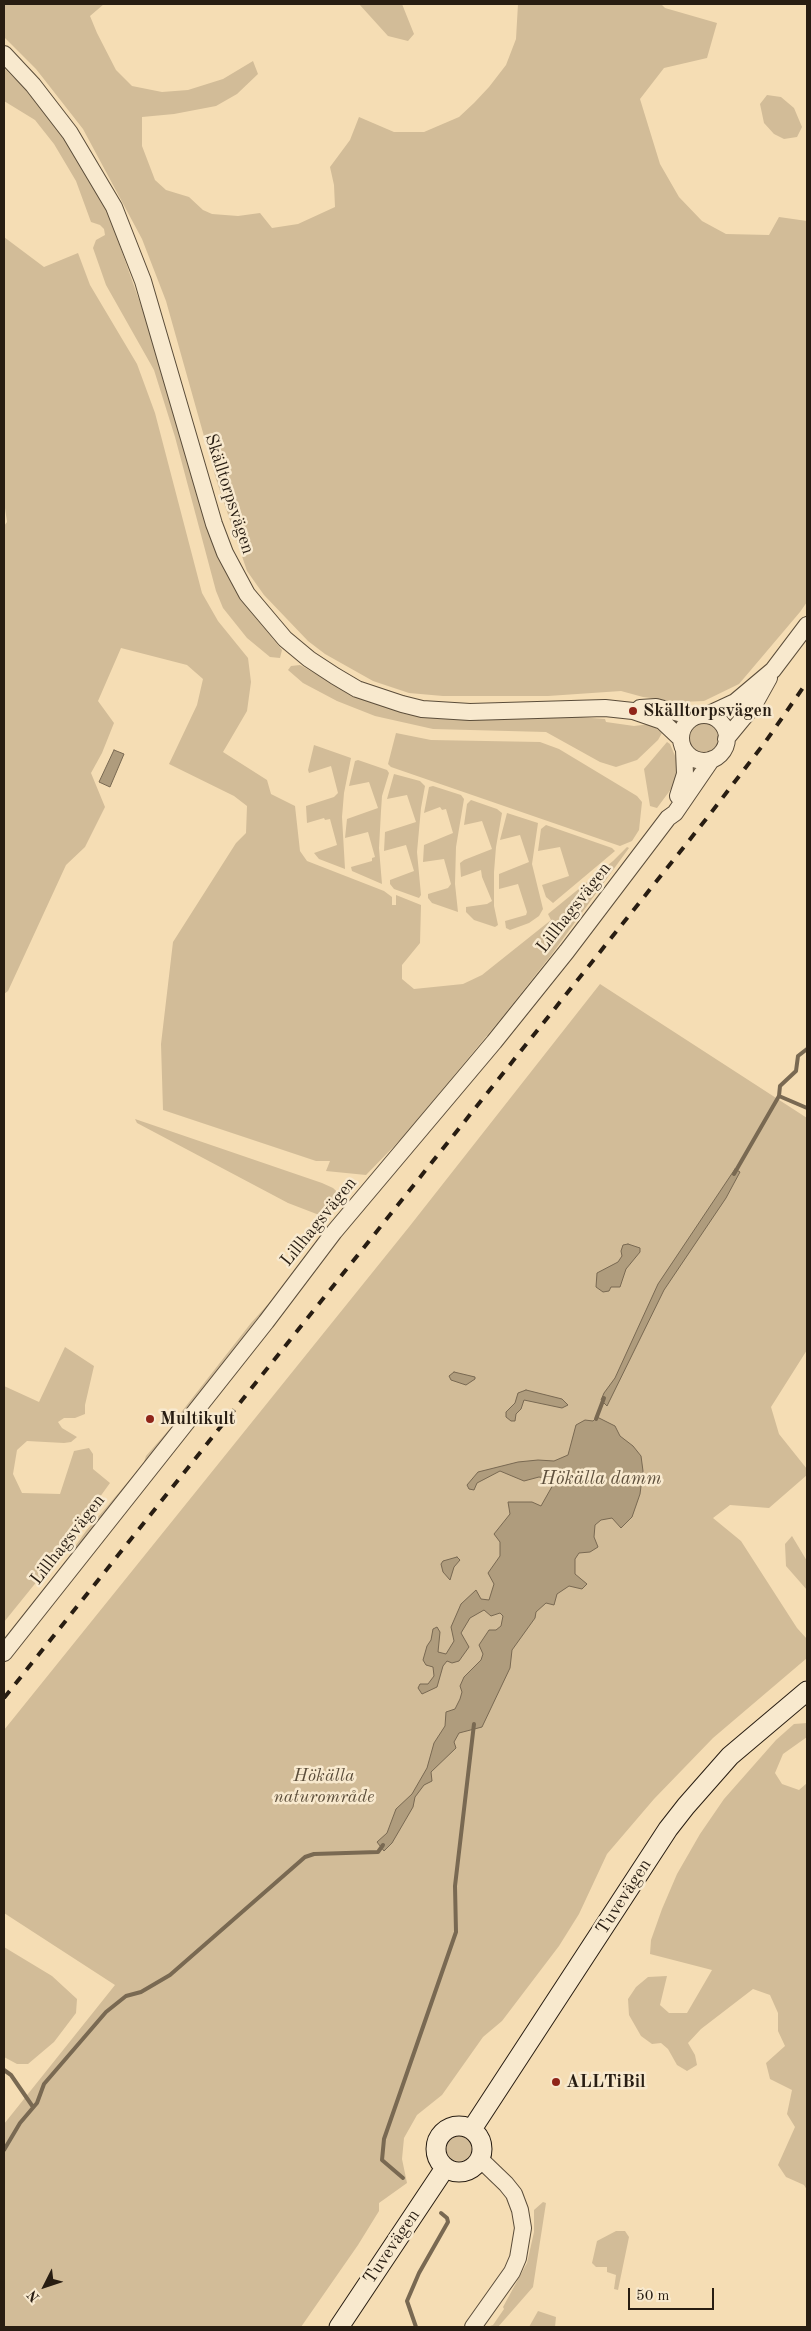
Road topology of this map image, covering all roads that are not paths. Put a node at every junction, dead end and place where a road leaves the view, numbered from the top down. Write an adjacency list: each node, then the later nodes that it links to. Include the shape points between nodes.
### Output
1 (4, 54): 4 (street, Skälltorpsvägen, via 70,133 114,207 143,281 225,553 247,594 274,628 297,650 357,689 422,709 470,712 605,708)
2 (807, 625): 3 (street, Lillhagsvägen)
3 (773, 670): 5 (street, Lillhagsvägen, via 735,702); 6 (street, Lillhagsvägen, via 754,705)
4 (633, 711): 5 (street, Skälltorpsvägen, via 656,707); 7 (street, Skälltorpsvägen, via 662,721)
5 (700, 716): 6 (street, via 721,724); 7 (street, via 683,728)
6 (726, 739): 8 (street, Lillhagsvägen, via 722,751)
7 (682, 744): 8 (street, via 696,760); 9 (street, Lillhagsvägen, via 686,762 684,784)
8 (712, 759): 9 (street, Lillhagsvägen, via 675,813)
9 (668, 818): 10 (street, Lillhagsvägen, via 494,1042 334,1232)
10 (4, 1653)
11 (807, 1691): 12 (main road, Tuvevägen, via 730,1756 668,1829)
12 (472, 2129): 13 (main road, via 482,2143); 14 (main road, via 454,2126 440,2135 436,2152)
13 (480, 2159): 14 (main road, via 467,2171); 16 (street, via 514,2194 523,2228 512,2272)
14 (445, 2168): 15 (main road, Tuvevägen)
15 (339, 2327)
16 (473, 2327)

